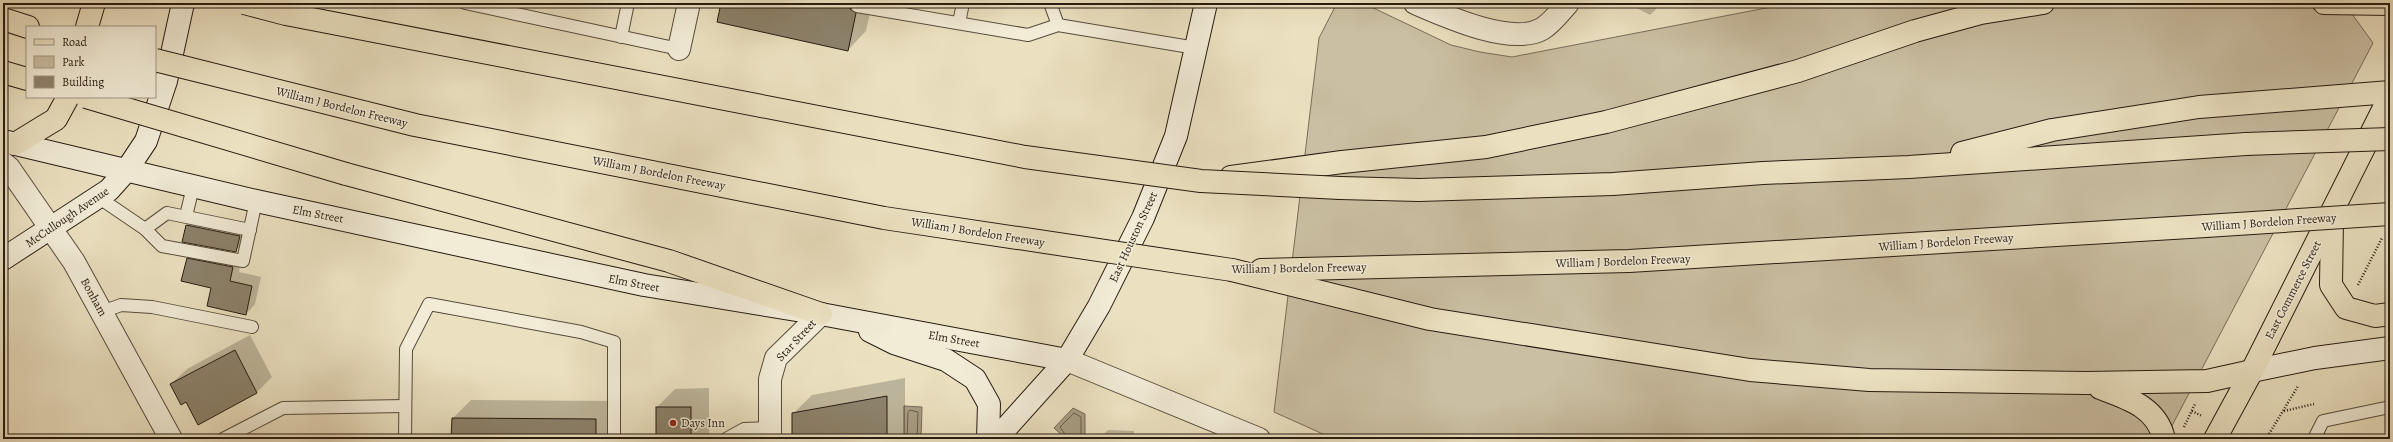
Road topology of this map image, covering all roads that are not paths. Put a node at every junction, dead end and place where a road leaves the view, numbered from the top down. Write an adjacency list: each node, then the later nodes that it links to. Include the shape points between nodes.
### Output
1 (94, 3): 20 (main road)
2 (183, 3): 35 (main road, McCullough Avenue, via 166,81 146,141)
3 (244, 3): 36 (main road, bridge, via 302,17 1025,158)
4 (465, 3): 21 (lane)
5 (628, 3): 21 (lane)
6 (689, 3): 23 (main road)
7 (963, 3): 17 (lane)
8 (1050, 3): 18 (lane)
9 (1206, 3): 22 (main road, East Houston Street)
10 (1415, 3): 11 (main road, via 1460,22 1491,31 1524,34 1540,30 1550,23)
11 (1568, 3)
12 (2043, 3): 36 (main road, bridge, via 1981,13 1915,31 1798,71 1606,122 1486,147 1342,162)
13 (2324, 3): 14 (main road)
14 (2390, 4)
15 (857, 6): 17 (lane)
16 (3, 19): 19 (main road)
17 (959, 23): 18 (lane, via 1028,35)
18 (1058, 25): 22 (lane)
19 (26, 26)
20 (87, 26)
21 (621, 37): 23 (lane)
22 (1196, 48): 54 (main road, East Houston Street, via 1176,136 1144,218 1099,306)
23 (679, 49)
24 (156, 60): 47 (main road, William J Bordelon Freeway, bridge, via 415,125 869,215)
25 (3, 72): 26 (main road)
26 (26, 80)
27 (2390, 92): 34 (main road, via 2199,107 2052,130)
28 (2390, 96): 40 (main road, East Commerce Street)
29 (67, 98): 32 (main road, via 56,119)
30 (89, 98): 49 (main road, bridge, via 346,174 669,261)
31 (2390, 139): 34 (main road, bridge, via 2246,144)
32 (9, 142): 35 (main road, Elm Street)
33 (3, 163): 43 (main road, Bonham)
34 (1909, 167): 36 (main road, bridge, via 1762,173 1605,184 1419,190)
35 (126, 171): 37 (main road, Elm Street); 38 (main road, McCullough Avenue, via 109,190)
36 (1201, 181)
37 (193, 187): 39 (main road, Elm Street); 42 (lane)
38 (98, 197): 43 (main road, McCullough Avenue); 44 (lane)
39 (256, 201): 45 (lane); 49 (main road, Elm Street, via 644,285)
40 (2333, 213): 50 (main road, via 2330,285 2346,308 2375,316); 55 (main road, East Commerce Street)
41 (2390, 214): 47 (main road, William J Bordelon Freeway, bridge, via 1629,262)
42 (186, 216): 44 (lane, via 167,213); 45 (lane)
43 (51, 229): 46 (main road, McCullough Avenue); 48 (main road, Bonham, via 74,262)
44 (145, 229): 45 (lane, via 162,246 243,261)
45 (250, 230)
46 (3, 259)
47 (1232, 270): 56 (main road, via 1430,319 1750,370 1869,380)
48 (102, 312): 52 (lane, via 121,305 152,307); 61 (main road, Bonham)
49 (821, 314): 51 (main road, Elm Street); 59 (main road, Star Street, via 776,358 770,379)
50 (2390, 314)
51 (848, 319): 54 (main road, Elm Street); 66 (main road, via 894,343 946,360 975,379 989,404)
52 (252, 327)
53 (2390, 348): 55 (main road, via 2315,358)
54 (1067, 360): 67 (main road, East Houston Street); 68 (main road, Elm Street)
55 (2252, 371): 56 (main road, via 2207,381); 69 (main road, East Commerce Street)
56 (2086, 383): 60 (main road, via 2135,400)
57 (405, 406): 62 (lane, via 283,408); 63 (lane); 64 (lane, via 406,349 429,304 581,332 614,342)
58 (2390, 407): 70 (lane, via 2323,421)
59 (770, 434): 65 (lane, via 744,429)
60 (2173, 435)
61 (172, 439)
62 (223, 439)
63 (405, 439)
64 (614, 439)
65 (726, 439)
66 (988, 439)
67 (996, 439)
68 (1259, 439)
69 (2215, 439)
70 (2314, 439)

